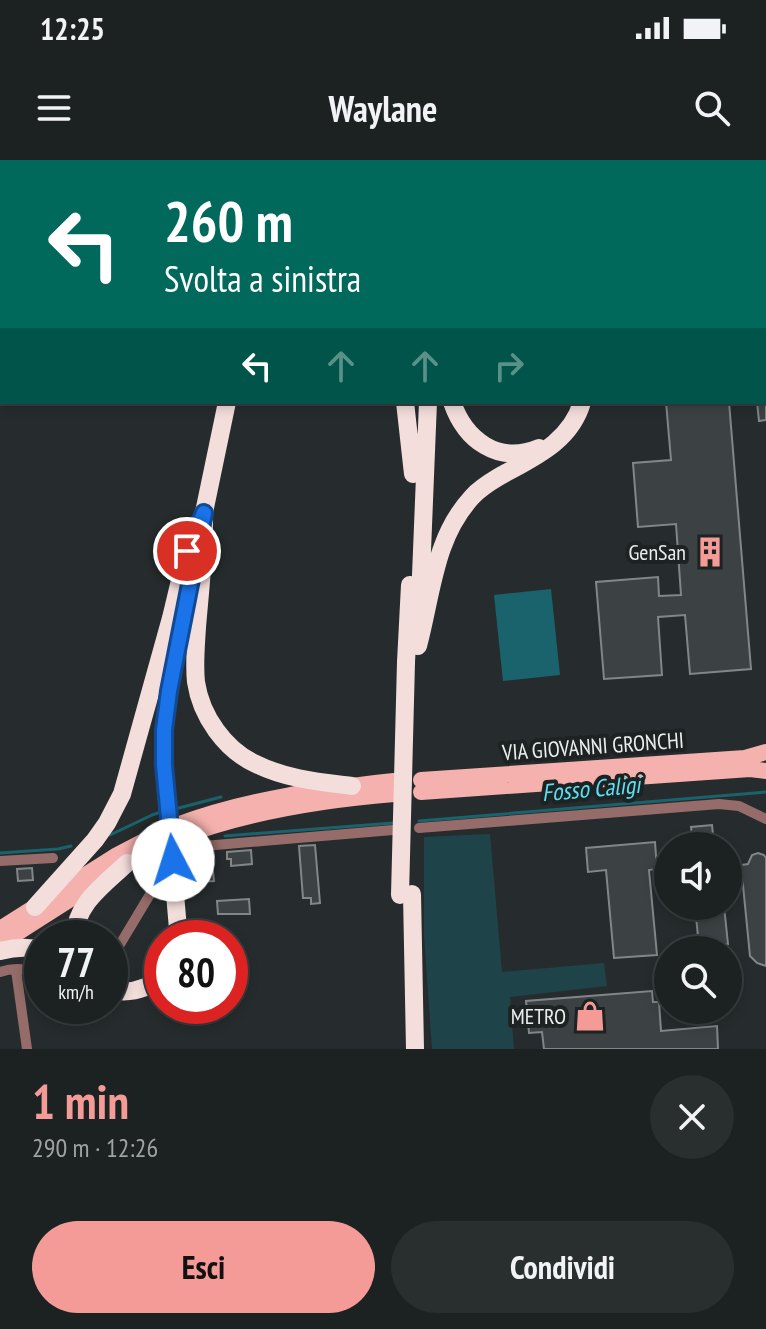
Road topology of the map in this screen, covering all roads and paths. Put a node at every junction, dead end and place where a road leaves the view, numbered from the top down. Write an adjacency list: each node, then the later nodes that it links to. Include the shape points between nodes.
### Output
1 (217, 404): 10 (highway)
2 (227, 404): 10 (highway)
3 (239, 404): 10 (highway)
4 (405, 404): 11 (highway)
5 (416, 404): 11 (highway)
6 (428, 404): 13 (highway)
7 (453, 404): 9 (highway, via 464,428 505,453 534,450)
8 (581, 404): 9 (highway)
9 (559, 439): 13 (highway, via 478,491 458,515 437,559)
10 (214, 469): 12 (highway)
11 (413, 474): 13 (highway)
12 (204, 513): 16 (highway, via 195,665 198,693 216,730 236,752 260,766); 27 (highway, via 187,551 120,800 83,856); 29 (highway, bridge, via 163,741)
13 (414, 657): 26 (highway, bridge)
14 (766, 752): 15 (main road, VIA GIOVANNI GRONCHI, via 421,786)
15 (766, 771)
16 (352, 786): 20 (main road, via 229,808); 20 (main road, via 394,788 224,822)
17 (766, 819): 18 (street, via 739,806 719,804)
18 (419, 828)
19 (393, 830): 20 (street, via 199,846)
20 (174, 838): 21 (street); 24 (main road); 27 (main road, via 117,855)
21 (179, 857)
22 (53, 858): 23 (street)
23 (0, 861)
24 (127, 863): 28 (highway, via 84,905); 32 (main road)
25 (167, 866): 31 (street)
26 (406, 895): 39 (highway); 40 (highway)
27 (35, 907): 30 (main road)
28 (77, 920)
29 (177, 920)
30 (0, 929)
31 (128, 931)
32 (0, 944)
33 (24, 947): 34 (highway)
34 (0, 951)
35 (16, 970): 36 (street); 37 (street); 38 (street)
36 (24, 970)
37 (0, 972)
38 (27, 1049)
39 (404, 1049)
40 (415, 1049)

